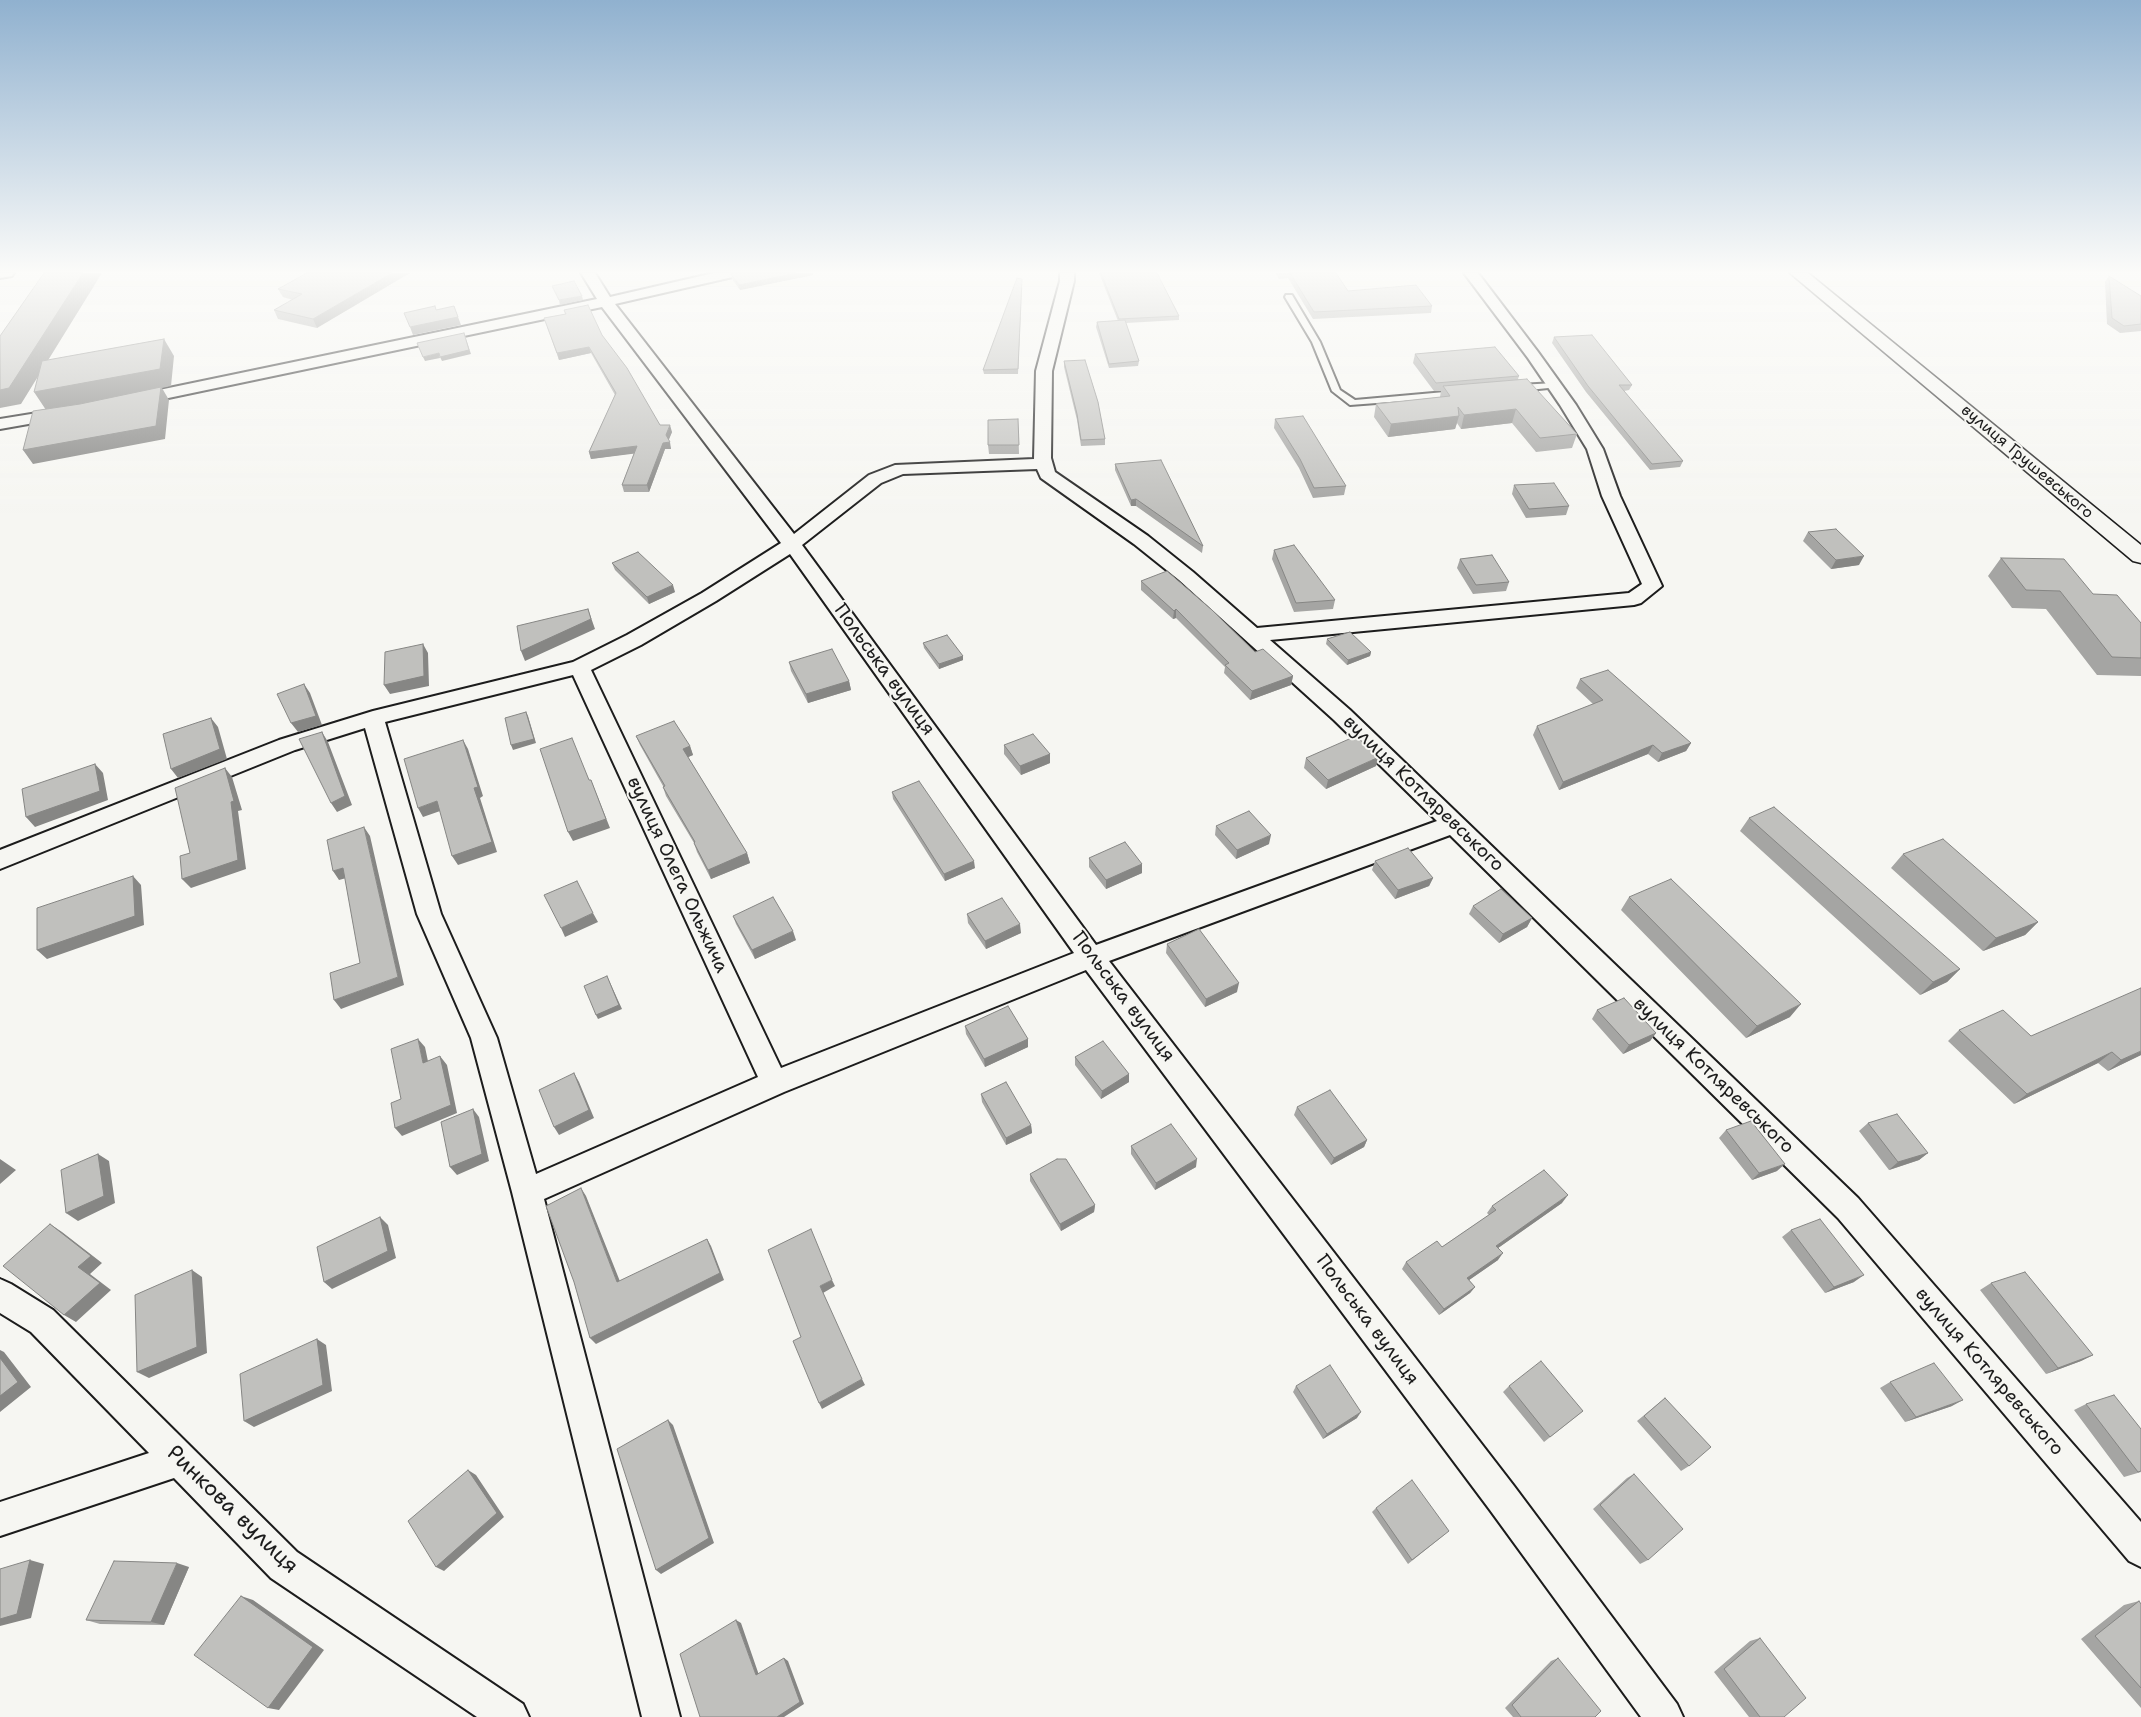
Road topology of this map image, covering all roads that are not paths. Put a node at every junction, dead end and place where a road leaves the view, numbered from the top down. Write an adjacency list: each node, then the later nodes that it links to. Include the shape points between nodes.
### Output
1 (361, 353): 10 (street)
2 (645, 353): 14 (street, Польська вулиця)
3 (1049, 353): 13 (street, via 1044,371)
4 (1321, 353): 9 (lane, via 1336,391 1353,403)
5 (1531, 353): 7 (street)
6 (1895, 353): 15 (main road, вулиця Грушевського)
7 (1554, 385): 8 (lane); 16 (street, via 1596,450 1612,496 1652,586 1634,599)
8 (1507, 390)
9 (1468, 393)
10 (118, 404)
11 (79, 411): 12 (street)
12 (0, 424)
13 (1044, 464): 14 (street, via 901,469 875,479); 16 (street, вулиця Котляревського, via 1047,474 1141,540)
14 (792, 544): 17 (street, via 709,597); 21 (street, Польська вулиця)
15 (2141, 556)
16 (1252, 635): 19 (street, вулиця Котляревського, via 1342,715)
17 (579, 667): 18 (street); 22 (street, вулиця Олега Ольжича)
18 (372, 718): 20 (street, via 287,745); 23 (street, via 429,914 484,1038)
19 (1455, 824): 21 (street); 27 (street, вулиця Котляревського, via 1848,1208)
20 (0, 860)
21 (1091, 957): 22 (street); 30 (street, Польська вулиця)
22 (774, 1083): 23 (street)
23 (527, 1192): 29 (street)
24 (0, 1295): 25 (street, Ринкова вулиця, via 42,1321)
25 (179, 1460): 26 (street); 28 (street, Ринкова вулиця, via 284,1565)
26 (0, 1519)
27 (2141, 1549)
28 (510, 1717)
29 (661, 1717)
30 (1664, 1717)

